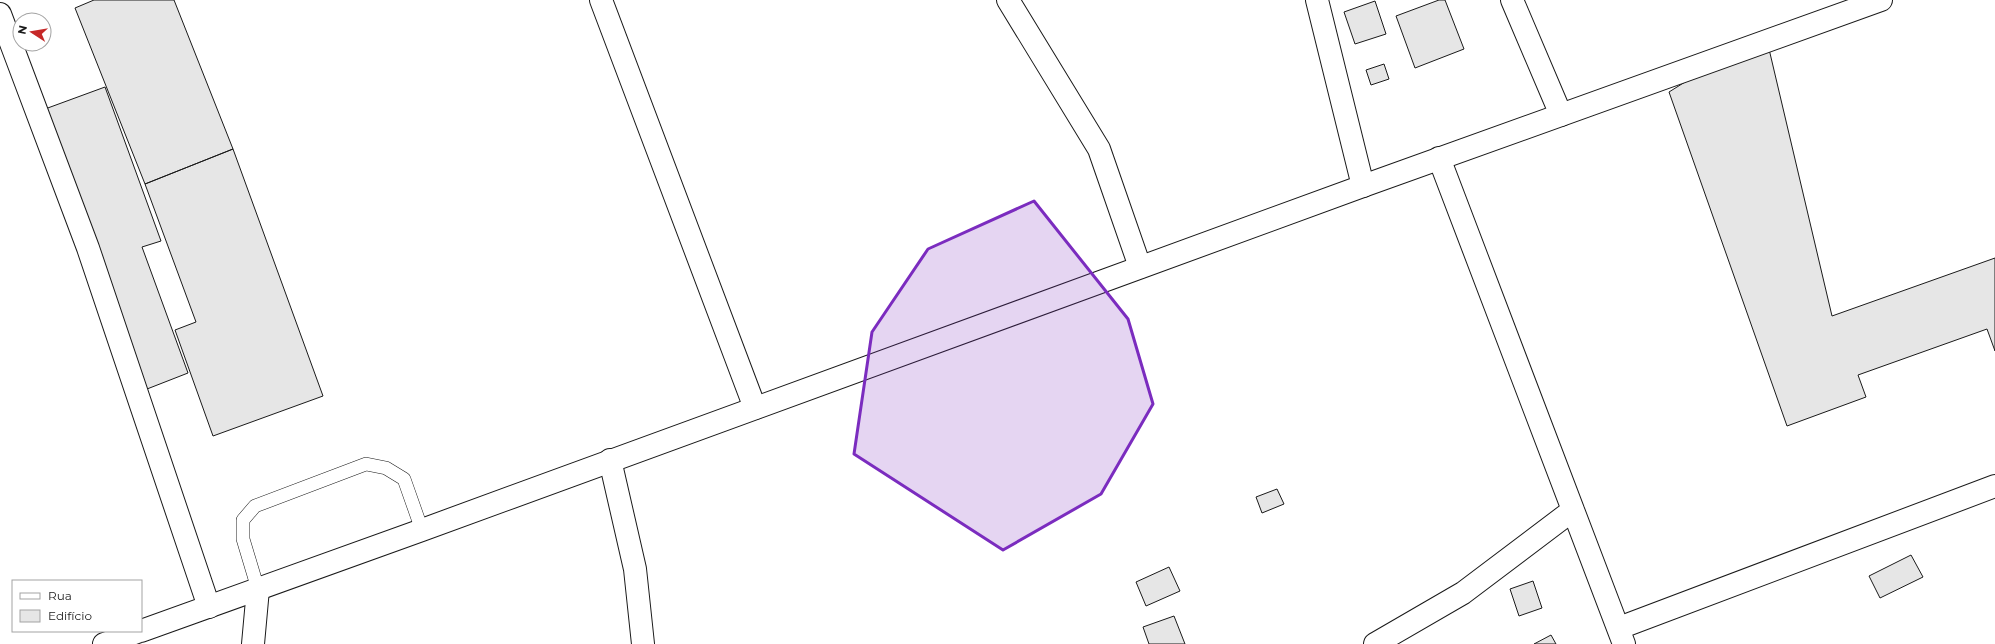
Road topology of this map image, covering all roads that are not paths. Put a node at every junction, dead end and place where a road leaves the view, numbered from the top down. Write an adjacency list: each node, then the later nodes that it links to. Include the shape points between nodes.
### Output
1 (601, 0): 11 (main road)
2 (1008, 0): 10 (main road, via 1099,149)
3 (1317, 0): 9 (main road)
4 (1512, 0): 7 (main road)
5 (1881, 0): 7 (main road)
6 (0, 14): 17 (main road, via 88,248)
7 (1561, 115): 8 (main road)
8 (1439, 158): 9 (main road); 14 (main road)
9 (1363, 186): 10 (main road)
10 (1140, 267): 11 (main road)
11 (755, 408): 12 (main road)
12 (610, 460): 15 (main road); 23 (main road, via 635,569)
13 (1995, 486): 20 (main road)
14 (1573, 510): 20 (main road); 24 (main road, via 1463,593)
15 (422, 530): 16 (main road); 16 (lane, via 404,479 386,468 366,464 255,506 243,520 243,539)
16 (258, 589): 17 (main road); 22 (main road)
17 (209, 607): 18 (main road)
18 (142, 631)
19 (138, 632): 21 (main road)
20 (1622, 636)
21 (104, 644)
22 (253, 644)
23 (643, 644)
24 (1375, 644)

